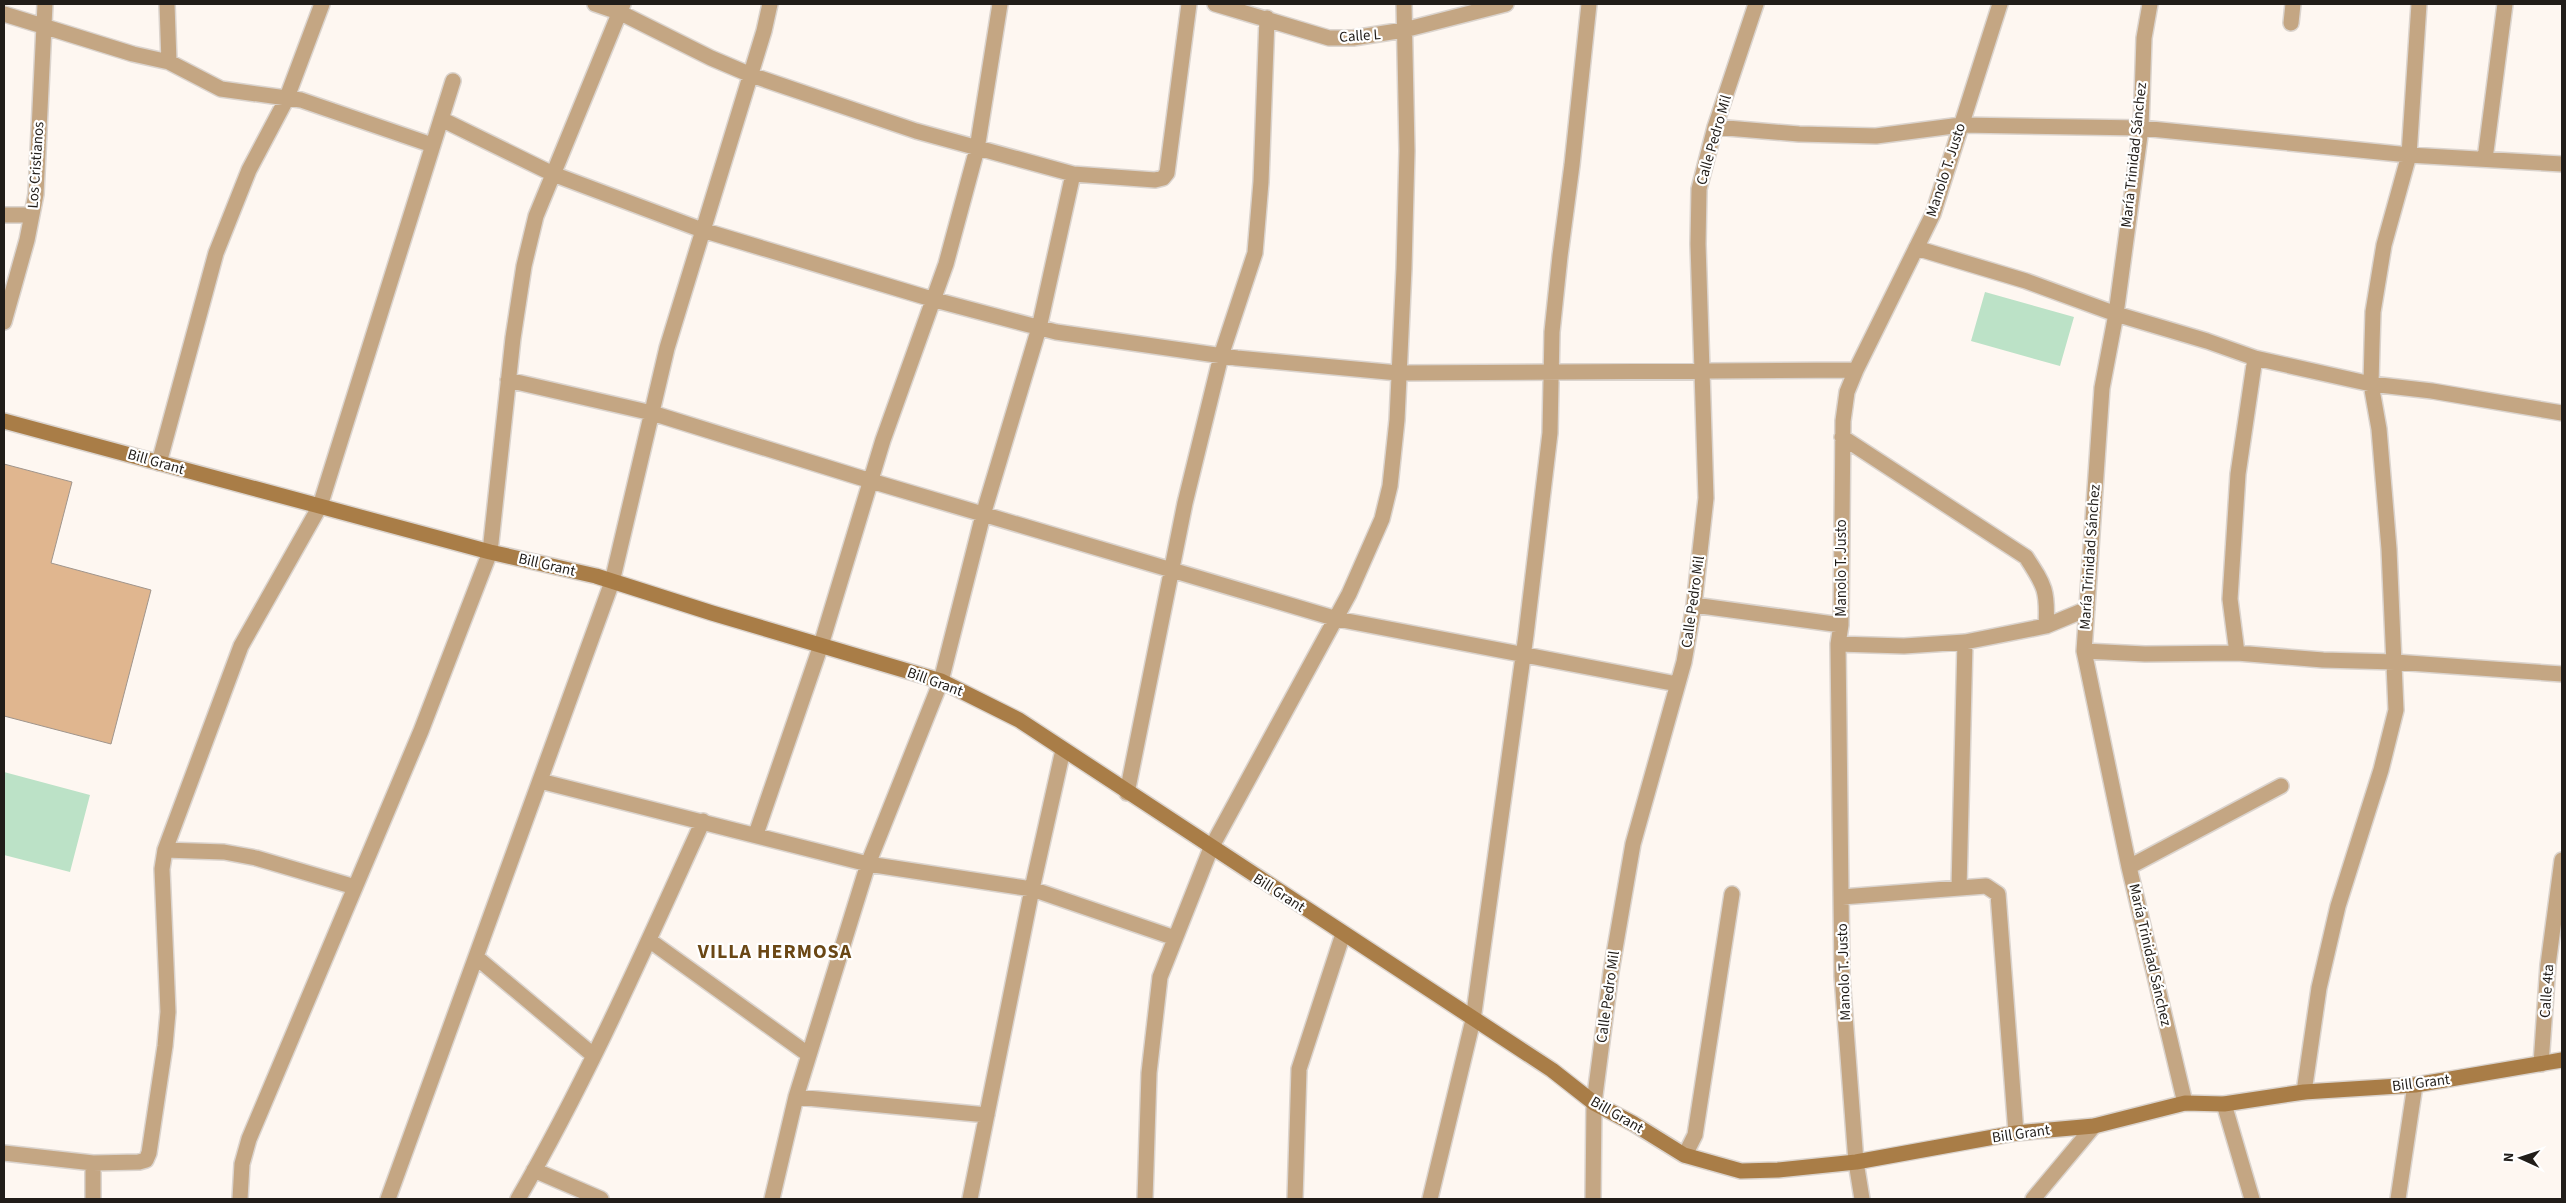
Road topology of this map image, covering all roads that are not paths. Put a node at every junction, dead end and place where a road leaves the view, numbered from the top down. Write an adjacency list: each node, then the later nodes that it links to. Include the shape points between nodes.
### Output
1 (45, 4): 22 (street, Los Cristianos)
2 (167, 4): 24 (street)
3 (322, 4): 27 (street)
4 (596, 4): 18 (street)
5 (770, 4): 25 (street)
6 (1000, 4): 33 (street)
7 (1189, 4): 38 (street, via 1167,173 1156,180)
8 (1215, 4): 20 (street, Calle L)
9 (1404, 4): 23 (street)
10 (1506, 4): 23 (street, Calle L)
11 (1589, 4): 51 (street, via 1559,265)
12 (1756, 4): 30 (street, Calle Pedro Mil)
13 (2000, 4): 29 (street, Manolo T. Justo)
14 (2150, 4): 31 (street, María Trinidad Sánchez, via 2144,38)
15 (2293, 4): 21 (street)
16 (2419, 4): 34 (street)
17 (2505, 4): 35 (street)
18 (622, 8): 25 (street, via 711,58); 37 (street)
19 (4, 14): 22 (street)
20 (1268, 18): 23 (street, Calle L, via 1330,38 1372,37); 47 (street, via 1255,253)
21 (2292, 23)
22 (44, 28): 24 (street); 40 (street, Los Cristianos, via 36,194)
23 (1404, 30): 52 (street, via 1407,151)
24 (170, 62): 27 (street, via 221,88)
25 (751, 75): 33 (street); 41 (street)
26 (453, 81): 28 (street)
27 (286, 100): 32 (street, via 301,100); 59 (street, via 245,178 216,252)
28 (441, 119): 32 (street); 37 (street)
29 (1961, 126): 30 (street, via 1876,136); 31 (street); 42 (street, Manolo T. Justo, via 1933,214)
30 (1716, 127): 50 (street, Calle Pedro Mil, via 1699,189)
31 (2141, 128): 34 (street); 44 (street, María Trinidad Sánchez)
32 (432, 146): 61 (street)
33 (977, 149): 38 (street); 43 (street)
34 (2409, 155): 35 (street); 54 (street, via 2384,245 2373,312)
35 (2485, 159): 36 (street)
36 (2562, 164)
37 (553, 174): 41 (street); 53 (street, via 536,216 524,266)
38 (1073, 174): 46 (street)
39 (4, 215): 40 (street)
40 (32, 215): 45 (street, Los Cristianos)
41 (702, 230): 43 (street); 55 (street)
42 (1916, 248): 44 (street, via 2026,281); 49 (street, Manolo T. Justo)
43 (935, 300): 46 (street); 60 (street)
44 (2116, 314): 48 (street); 67 (street, María Trinidad Sánchez, via 2102,388)
45 (4, 322)
46 (1039, 328): 47 (street); 62 (street)
47 (1221, 356): 52 (street); 64 (street)
48 (2255, 358): 54 (street); 75 (street, via 2238,474 2230,599)
49 (1856, 370): 50 (street); 58 (street, Manolo T. Justo, via 1847,392)
50 (1702, 371): 51 (street); 66 (street, Calle Pedro Mil, via 1706,498)
51 (1551, 372): 52 (street); 76 (street, via 1550,434)
52 (1398, 373): 68 (street, via 1390,486 1382,518)
53 (508, 380): 55 (street); 63 (street)
54 (2371, 384): 56 (street); 77 (street, via 2379,429)
55 (652, 413): 60 (street); 65 (street)
56 (2562, 413)
57 (4, 421): 59 (street, Bill Grant)
58 (1842, 437): 69 (street, Manolo T. Justo); 70 (street, via 2026,557 2048,597)
59 (158, 463): 61 (street, Bill Grant)
60 (871, 481): 62 (street); 73 (street)
61 (320, 506): 63 (street, Bill Grant); 88 (street, via 241,646)
62 (983, 514): 64 (street); 79 (street)
63 (490, 552): 65 (street, Bill Grant); 92 (street)
64 (1172, 571): 68 (street); 84 (street)
65 (612, 582): 73 (street, Bill Grant); 82 (street)
66 (1694, 605): 69 (street); 80 (street, Calle Pedro Mil)
67 (2087, 609): 70 (street); 74 (street, María Trinidad Sánchez)
68 (1337, 619): 76 (street); 87 (street)
69 (1841, 625): 72 (street, Manolo T. Justo)
70 (2046, 626): 71 (street)
71 (1965, 642): 72 (street, via 1904,646); 93 (street)
72 (1838, 644): 96 (street, Manolo T. Justo)
73 (821, 645): 79 (street, Bill Grant); 86 (street)
74 (2084, 651): 75 (street); 91 (street, María Trinidad Sánchez)
75 (2237, 653): 77 (street)
76 (1522, 655): 80 (street); 101 (street)
77 (2395, 662): 78 (street); 107 (street, via 2396,710 2338,906 2319,988)
78 (2562, 674)
79 (941, 681): 81 (street, Bill Grant, via 1020,720); 90 (street)
80 (1677, 684): 109 (street, Calle Pedro Mil, via 1633,844 1611,972)
81 (1063, 750): 84 (street, Bill Grant); 94 (street)
82 (540, 781): 85 (street); 100 (street)
83 (2281, 786): 91 (street)
84 (1127, 793): 87 (street, Bill Grant)
85 (703, 821): 86 (street); 99 (street)
86 (756, 834): 90 (street)
87 (1211, 848): 97 (street, Bill Grant); 98 (street)
88 (166, 850): 92 (street, via 224,852 256,858); 118 (street, via 162,869 168,1012 149,1153 146,1160 139,1162)
89 (2562, 860): 105 (street, Calle 4ta, via 2548,965)
90 (868, 864): 94 (street); 103 (street)
91 (2129, 867): 110 (street, María Trinidad Sánchez)
92 (355, 887): 121 (street, via 249,1139 242,1164)
93 (1959, 888): 96 (street); 114 (street, via 1986,886 1998,894)
94 (1032, 889): 98 (street); 112 (street)
95 (1732, 894): 116 (street, via 1695,1135)
96 (1842, 897): 117 (street, Manolo T. Justo, via 1842,976)
97 (1343, 934): 101 (street, Bill Grant); 128 (street, via 1299,1069)
98 (1175, 938): 127 (street, via 1160,976 1149,1073)
99 (649, 940): 102 (street); 103 (street)
100 (476, 957): 102 (street); 122 (street)
101 (1473, 1020): 109 (street, Bill Grant, via 1552,1070); 129 (street)
102 (593, 1054): 119 (street)
103 (809, 1055): 108 (street)
104 (2562, 1060): 105 (street, Bill Grant)
105 (2542, 1064): 106 (street, Bill Grant)
106 (2414, 1086): 107 (street, Bill Grant); 134 (street)
107 (2304, 1092): 111 (street, Bill Grant)
108 (796, 1097): 112 (street); 125 (street)
109 (1594, 1103): 116 (street, Bill Grant); 130 (street, Calle Pedro Mil)
110 (2185, 1103): 111 (street, Bill Grant); 113 (street, Bill Grant)
111 (2224, 1104): 133 (street)
112 (987, 1115): 126 (street)
113 (2094, 1126): 114 (street, Bill Grant); 132 (street)
114 (2016, 1134): 117 (street, Bill Grant)
115 (4, 1153): 118 (street)
116 (1685, 1155): 117 (street, Bill Grant, via 1741,1171)
117 (1856, 1162): 131 (street, Manolo T. Justo)
118 (93, 1163): 120 (street)
119 (534, 1170): 123 (street); 124 (street)
120 (93, 1199)
121 (240, 1199)
122 (388, 1199)
123 (518, 1199)
124 (602, 1199)
125 (772, 1199)
126 (970, 1199)
127 (1146, 1199)
128 (1295, 1199)
129 (1430, 1199)
130 (1593, 1199)
131 (1862, 1199)
132 (2033, 1199)
133 (2252, 1199)
134 (2398, 1199)

